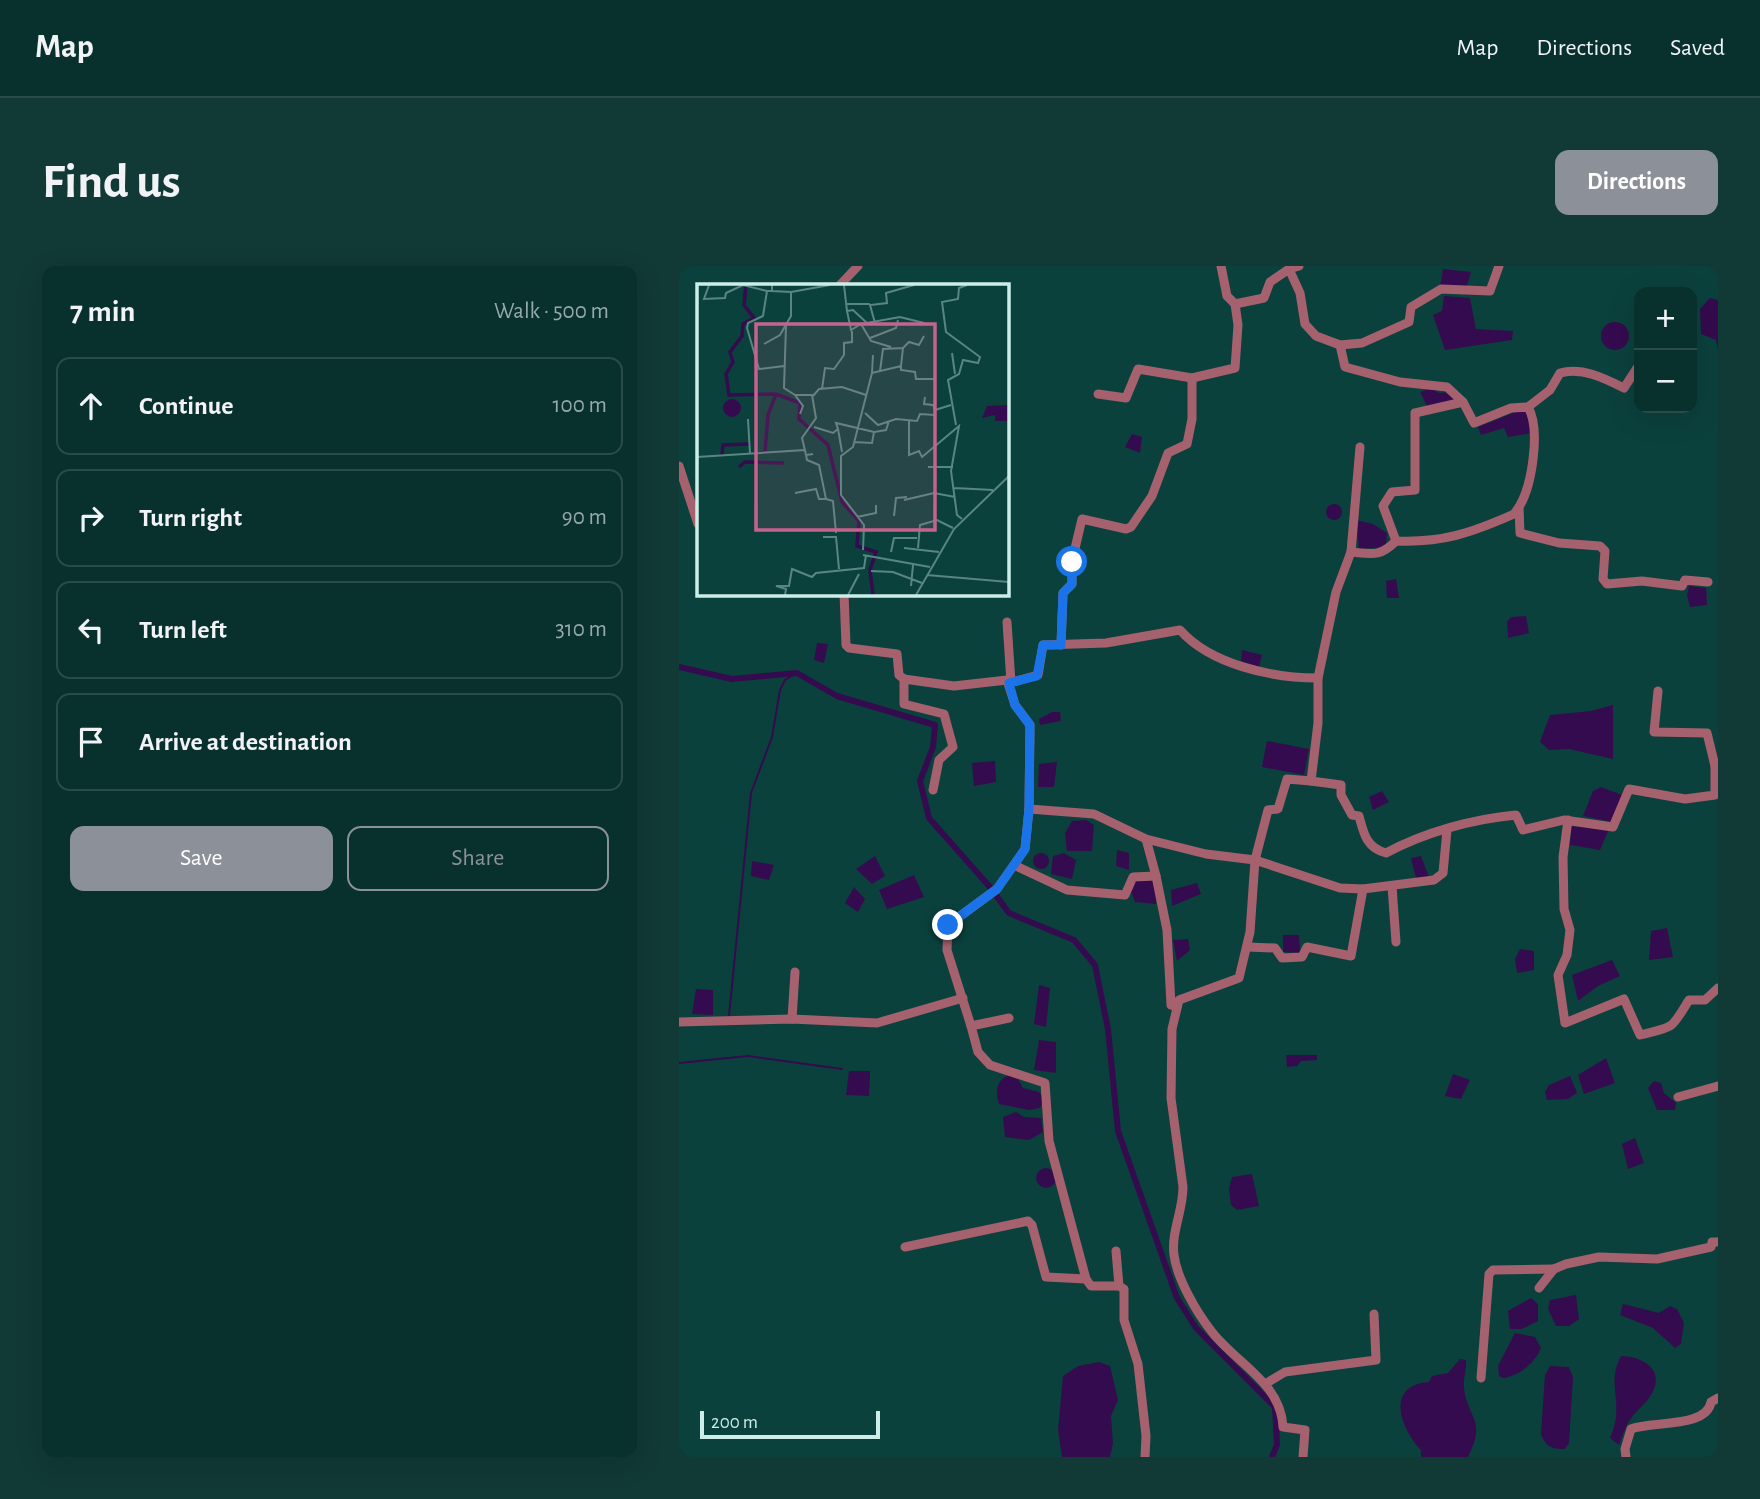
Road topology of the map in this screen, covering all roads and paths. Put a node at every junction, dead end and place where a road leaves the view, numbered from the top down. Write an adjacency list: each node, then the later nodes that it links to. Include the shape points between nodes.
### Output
1 (858, 266): 5 (street)
2 (1221, 266): 8 (street, via 1227,296)
3 (1500, 266): 9 (street, via 1490,291 1441,289 1411,307 1409,322 1361,343)
4 (1294, 267): 8 (street, via 1270,282 1264,298); 9 (street, via 1305,324 1316,336)
5 (851, 274): 6 (street); 7 (street)
6 (841, 284)
7 (854, 284)
8 (1235, 304): 11 (street, via 1235,368)
9 (1340, 345): 13 (street, via 1345,367 1400,382 1447,387)
10 (1634, 373): 14 (street, via 1624,388 1588,373 1560,373 1550,390)
11 (1192, 379): 12 (street, via 1138,369 1126,398); 24 (street, via 1187,444 1168,453 1152,496 1131,527 1081,519 1072,584 1063,593)
12 (1098, 394)
13 (1463, 402): 14 (street, via 1474,423 1498,412); 19 (street, via 1413,415 1415,490 1392,492 1383,506)
14 (1528, 407): 17 (street, via 1535,418 1536,434)
15 (1360, 447): 20 (street)
16 (679, 466): 18 (street)
17 (1519, 507): 19 (street, via 1514,514 1458,537); 21 (street, via 1520,533 1559,543 1600,546 1605,551 1607,584)
18 (697, 521)
19 (1396, 541): 20 (street, via 1387,551 1374,555)
20 (1351, 552): 25 (street, via 1336,592)
21 (1708, 582)
22 (844, 595): 26 (street, via 846,645 897,654 899,675)
23 (1007, 622): 27 (street)
24 (1061, 645): 25 (street, via 1106,643 1180,630 1201,648 1246,667); 27 (street, via 1043,645 1038,675)
25 (1318, 678): 30 (street)
26 (904, 679): 27 (street, via 954,686); 31 (street, via 904,704 944,714 953,741 953,747 939,760)
27 (1010, 683): 32 (street, via 1015,705 1030,725)
28 (1658, 691): 29 (street, via 1654,732 1707,733)
29 (1716, 765): 33 (street, via 1715,795 1685,799 1629,789 1613,827)
30 (1311, 780): 34 (street, via 1341,785 1341,795 1352,815 1359,816 1374,850 1386,853); 36 (street, via 1287,779 1278,809 1268,810)
31 (933, 790)
32 (1029, 809): 35 (street, via 1094,814); 37 (street, via 1025,849)
33 (1568, 820): 34 (street, via 1523,830 1516,815); 44 (street, via 1563,870 1564,909 1570,930 1567,955 1558,975 1565,1023 1624,999 1640,1035 1671,1027 1689,1000 1705,1000)
34 (1447, 830): 39 (street, via 1443,873 1434,880)
35 (1146, 839): 36 (street); 38 (street)
36 (1255, 860): 40 (street, via 1340,888); 42 (street)
37 (1014, 865): 38 (street, via 1067,890 1125,895 1133,877); 45 (street, via 997,889 948,925 947,950)
38 (1156, 876): 46 (street, via 1166,923 1171,1005)
39 (1392, 886): 40 (street); 41 (street)
40 (1363, 889): 42 (street, via 1352,956 1307,947 1301,957 1282,958 1276,948)
41 (1396, 942)
42 (1248, 947): 46 (street, via 1239,978 1179,1000)
43 (796, 972): 48 (street)
44 (1718, 988)
45 (963, 998): 48 (street, via 877,1023); 50 (street)
46 (1178, 1007): 62 (street, via 1172,1029 1171,1098 1183,1201 1174,1256 1211,1332)
47 (1009, 1018): 50 (street)
48 (792, 1019): 49 (street)
49 (679, 1022)
50 (971, 1026): 57 (street, via 978,1052 990,1065 1045,1083 1049,1141)
51 (1718, 1086): 52 (street)
52 (1678, 1097)
53 (1718, 1242): 56 (street, via 1657,1259 1599,1257)
54 (905, 1247): 57 (street, via 1028,1221 1046,1277)
55 (1117, 1251): 58 (street)
56 (1555, 1269): 59 (street); 61 (street, via 1493,1270 1489,1274)
57 (1086, 1279): 58 (street, via 1091,1286)
58 (1119, 1286): 64 (street, via 1124,1289 1124,1320 1138,1364)
59 (1539, 1288)
60 (1374, 1314): 62 (street, via 1376,1360 1285,1372)
61 (1481, 1378)
62 (1265, 1384): 65 (street, via 1279,1404 1283,1427 1305,1430)
63 (1718, 1398): 66 (street, via 1711,1402 1710,1410 1693,1419 1631,1429)
64 (1145, 1457)
65 (1303, 1457)
66 (1626, 1457)

